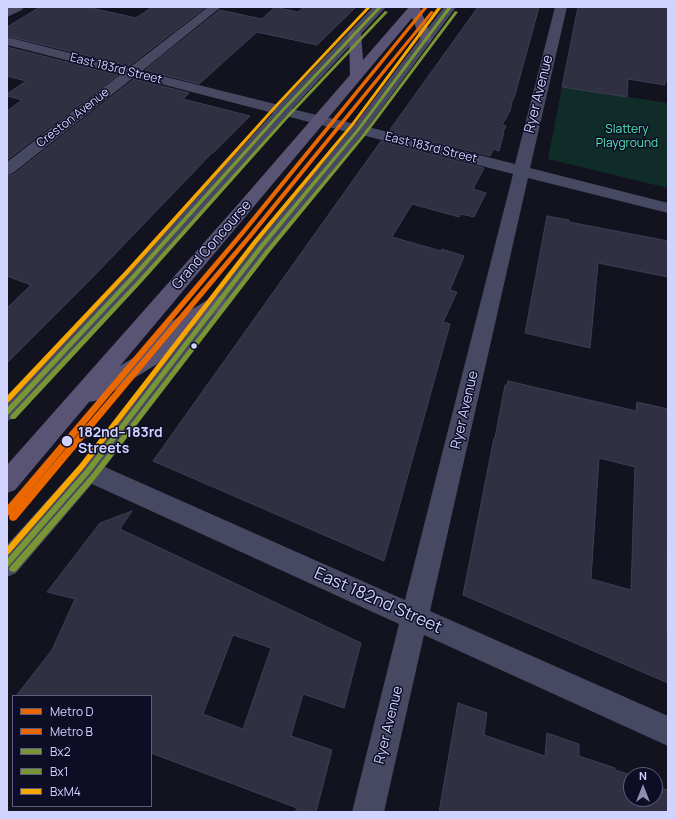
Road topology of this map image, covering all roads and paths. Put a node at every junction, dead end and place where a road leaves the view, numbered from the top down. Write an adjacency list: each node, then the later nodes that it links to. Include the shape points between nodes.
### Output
1 (18, 7): 7 (street)
2 (215, 7): 11 (street, Creston Avenue)
3 (380, 7): 8 (street)
4 (415, 7): 9 (main road); 12 (main road, Grand Concourse)
5 (450, 7): 9 (street)
6 (560, 7): 17 (street, Ryer Avenue)
7 (7, 13)
8 (355, 34): 12 (main road); 13 (street)
9 (426, 39): 15 (street)
10 (7, 41): 11 (street, East 183rd Street)
11 (132, 73): 13 (street, East 183rd Street); 16 (street, Creston Avenue)
12 (357, 76): 14 (main road, Grand Concourse)
13 (282, 111): 14 (street, East 183rd Street); 21 (street, via 135,275)
14 (319, 120): 15 (street, East 183rd Street); 20 (main road, Grand Concourse)
15 (358, 130): 17 (street, East 183rd Street); 19 (street)
16 (7, 170)
17 (521, 171): 18 (street, East 183rd Street); 25 (street, Ryer Avenue)
18 (668, 208)
19 (218, 303): 20 (main road, via 179,326 150,358); 22 (street)
20 (73, 405): 23 (main road, Grand Concourse)
21 (7, 412)
22 (88, 471): 24 (street); 25 (street, East 182nd Street)
23 (7, 482)
24 (7, 564)
25 (415, 618): 26 (street, East 182nd Street); 27 (street, Ryer Avenue)
26 (668, 731)
27 (368, 812)

